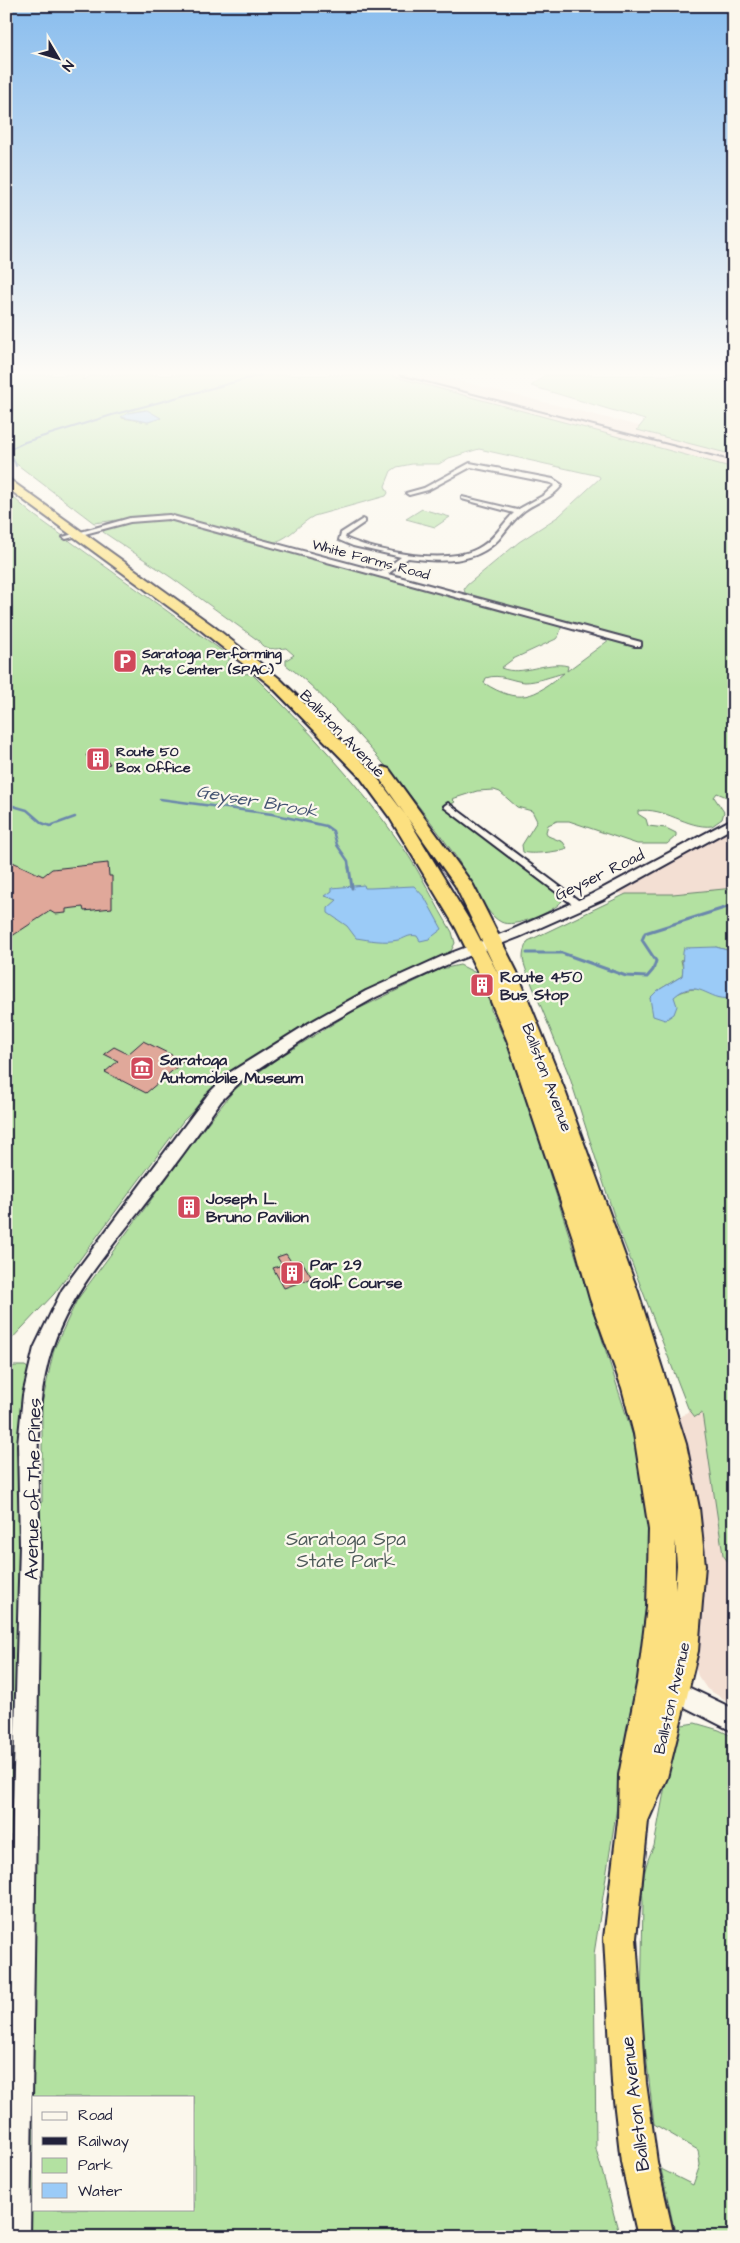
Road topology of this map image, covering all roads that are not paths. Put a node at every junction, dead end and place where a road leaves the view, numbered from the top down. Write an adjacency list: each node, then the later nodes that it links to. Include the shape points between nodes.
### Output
1 (17, 480): 9 (highway, Ballston Avenue)
2 (441, 480): 5 (street, via 426,489)
3 (546, 480): 7 (street, via 559,485)
4 (6, 481): 9 (highway, Ballston Avenue)
5 (409, 493)
6 (464, 498): 7 (street)
7 (519, 512): 10 (street, via 487,547 473,555 446,559)
8 (363, 521): 10 (street, via 341,538 355,545)
9 (78, 534): 11 (street, White Farms Road, via 133,519 169,517); 16 (highway, Ballston Avenue, via 279,668 359,745 404,799 464,885)
10 (407, 556): 11 (street)
11 (382, 575): 12 (street, White Farms Road)
12 (638, 644)
13 (448, 806): 15 (street)
14 (734, 822): 15 (street, Geyser Road, via 624,885)
15 (580, 905): 16 (street, Geyser Road)
16 (483, 945): 17 (highway, Ballston Avenue, via 507,972 555,1091 626,1292 673,1444 686,1508 690,1565 684,1652); 19 (street, Avenue of The Pines, via 372,994 314,1026 235,1077 215,1098 90,1264 43,1347 34,1387 30,1430)
17 (663, 1685): 18 (street); 20 (highway, Ballston Avenue, via 634,1775 633,1820 626,1860 620,1938 624,2025 639,2162)
18 (734, 1721)
19 (16, 2237)
20 (656, 2237)

